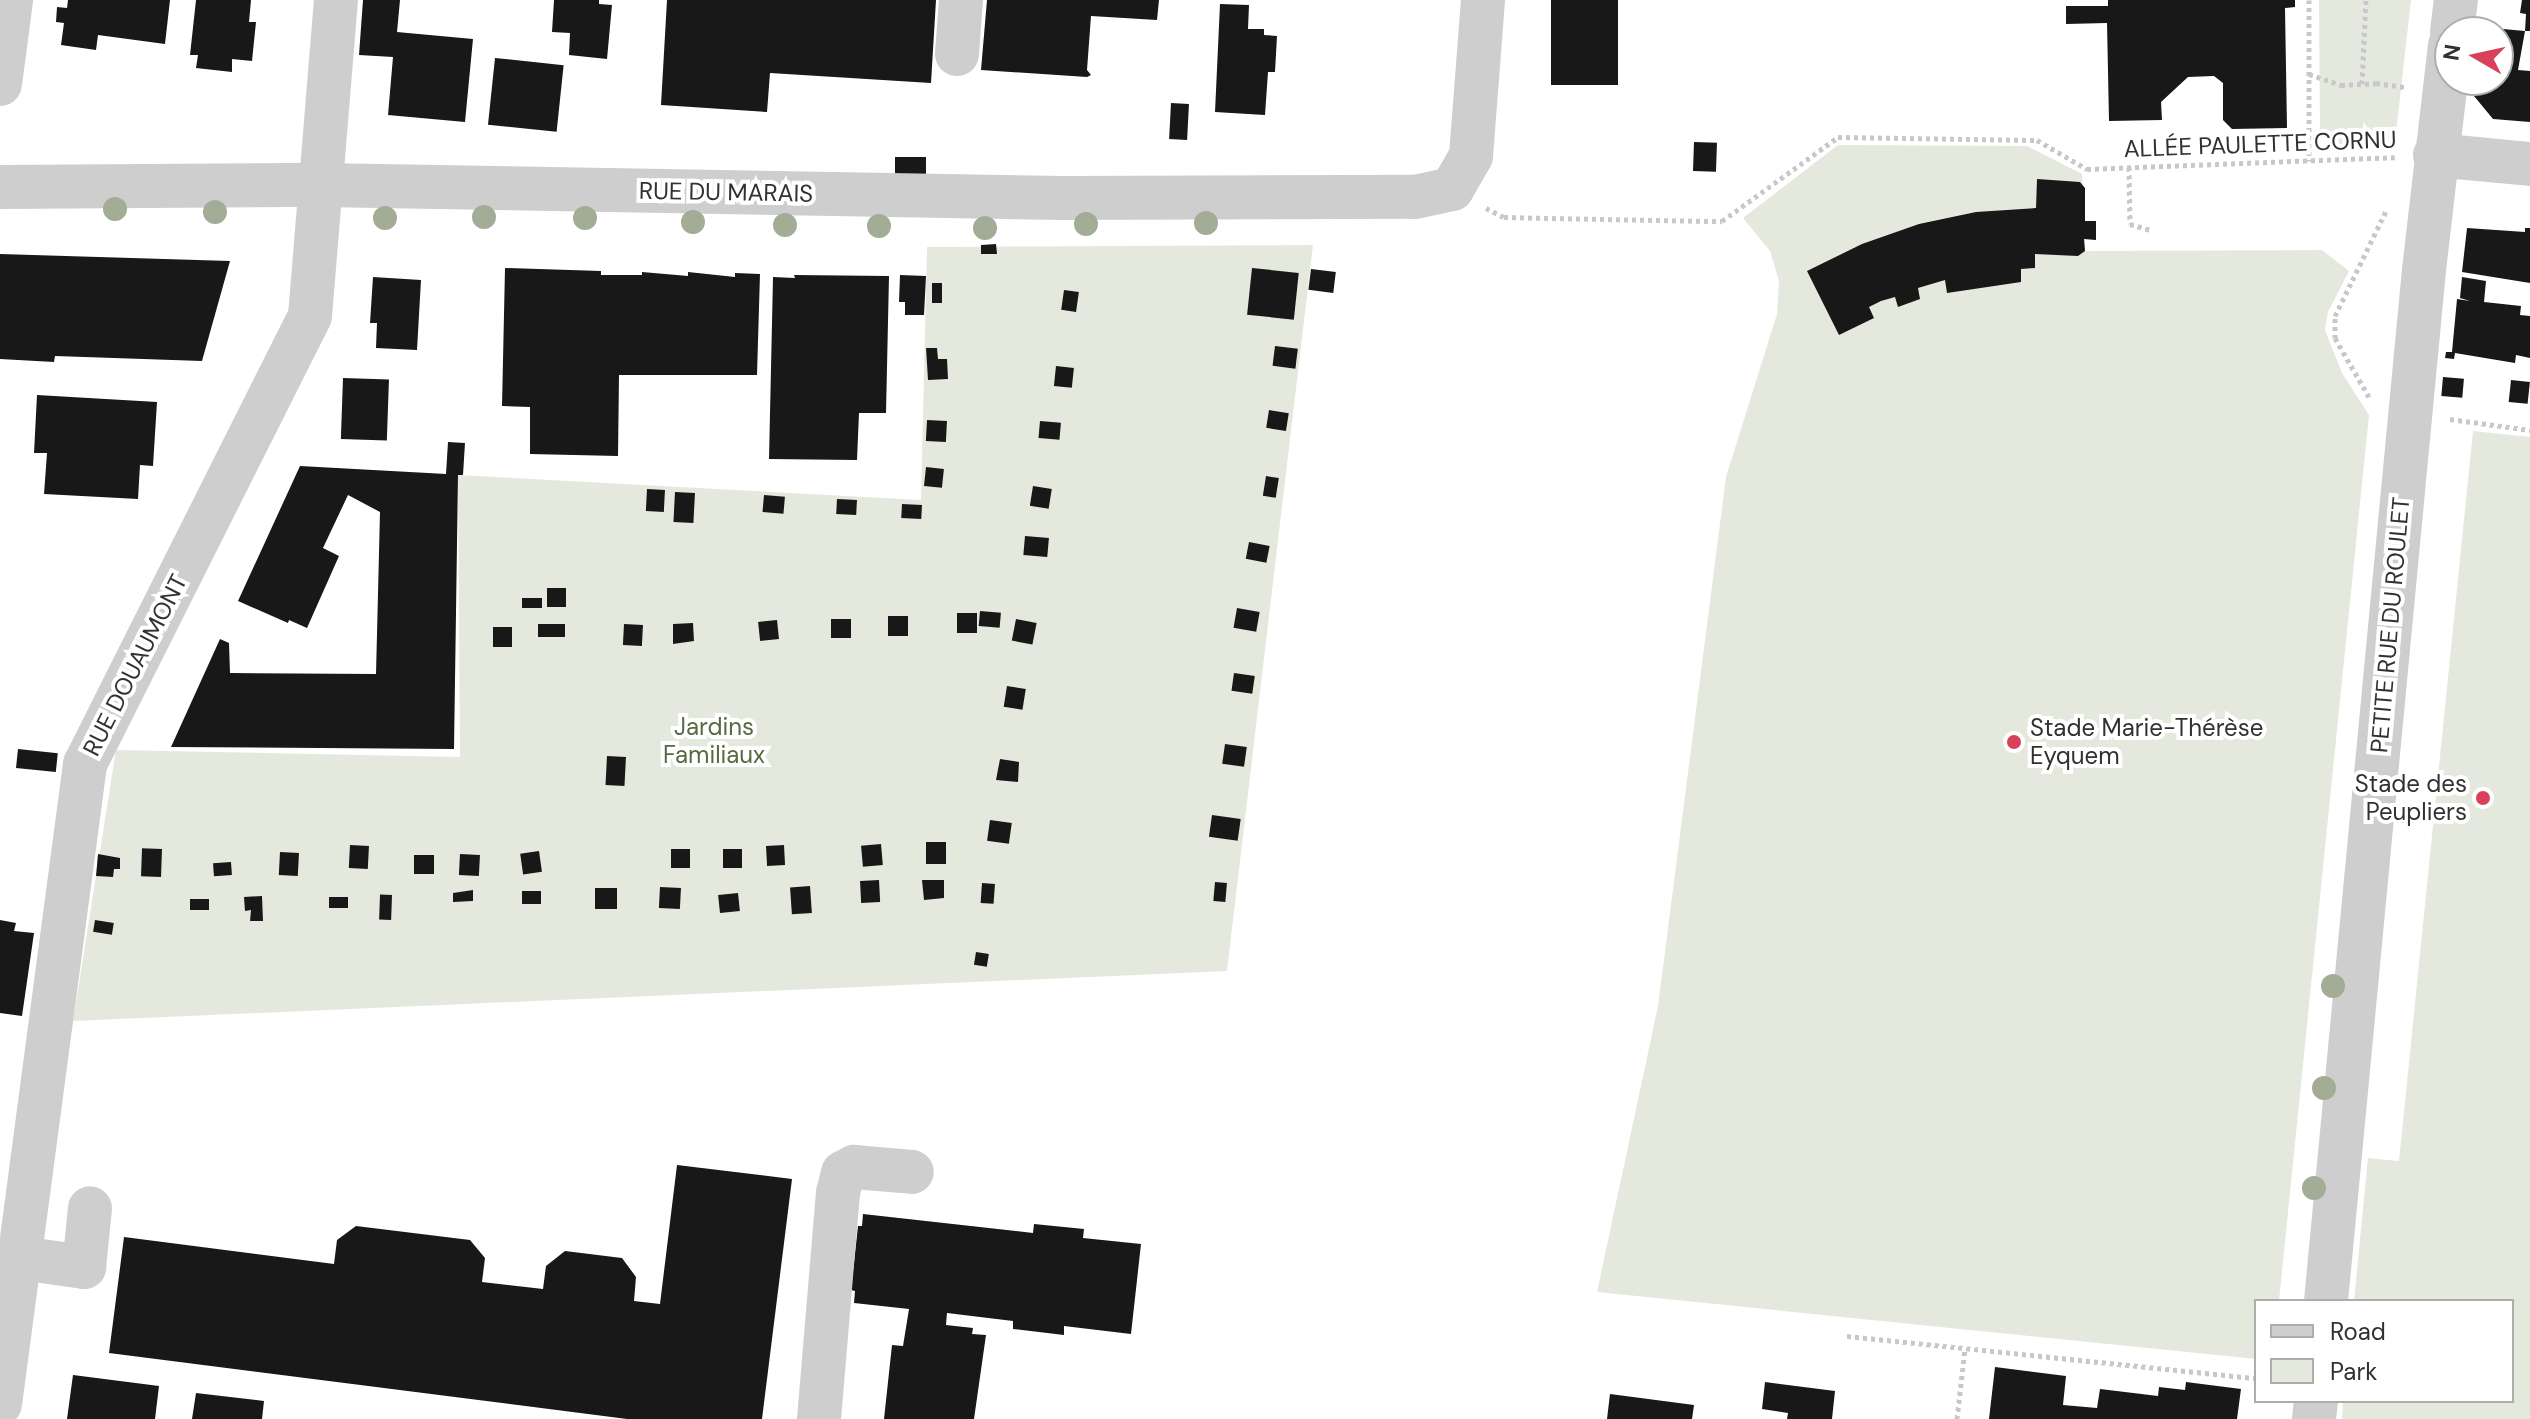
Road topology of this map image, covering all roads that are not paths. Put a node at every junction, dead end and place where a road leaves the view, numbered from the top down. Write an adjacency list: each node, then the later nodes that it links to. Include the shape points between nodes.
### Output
1 (11, 0): 6 (street)
2 (336, 0): 10 (street, RUE DOUAUMONT)
3 (961, 0): 5 (street)
4 (1483, 0): 10 (street, RUE DU MARAIS, via 1471,156 1452,189 1415,197 1063,198)
5 (957, 54)
6 (0, 84)
7 (2443, 96): 8 (street, PETITE RUE DU ROULET)
8 (2435, 155): 9 (street); 15 (street, PETITE RUE DU ROULET)
9 (2530, 164)
10 (321, 185): 11 (street, RUE DU MARAIS); 14 (street, RUE DOUAUMONT, via 310,316 85,764)
11 (0, 187)
12 (912, 1172): 17 (street, via 854,1167 843,1173)
13 (90, 1208): 14 (street, via 84,1267)
14 (20, 1258): 16 (street, RUE DOUAUMONT)
15 (2326, 1299)
16 (2, 1392)
17 (819, 1419)

